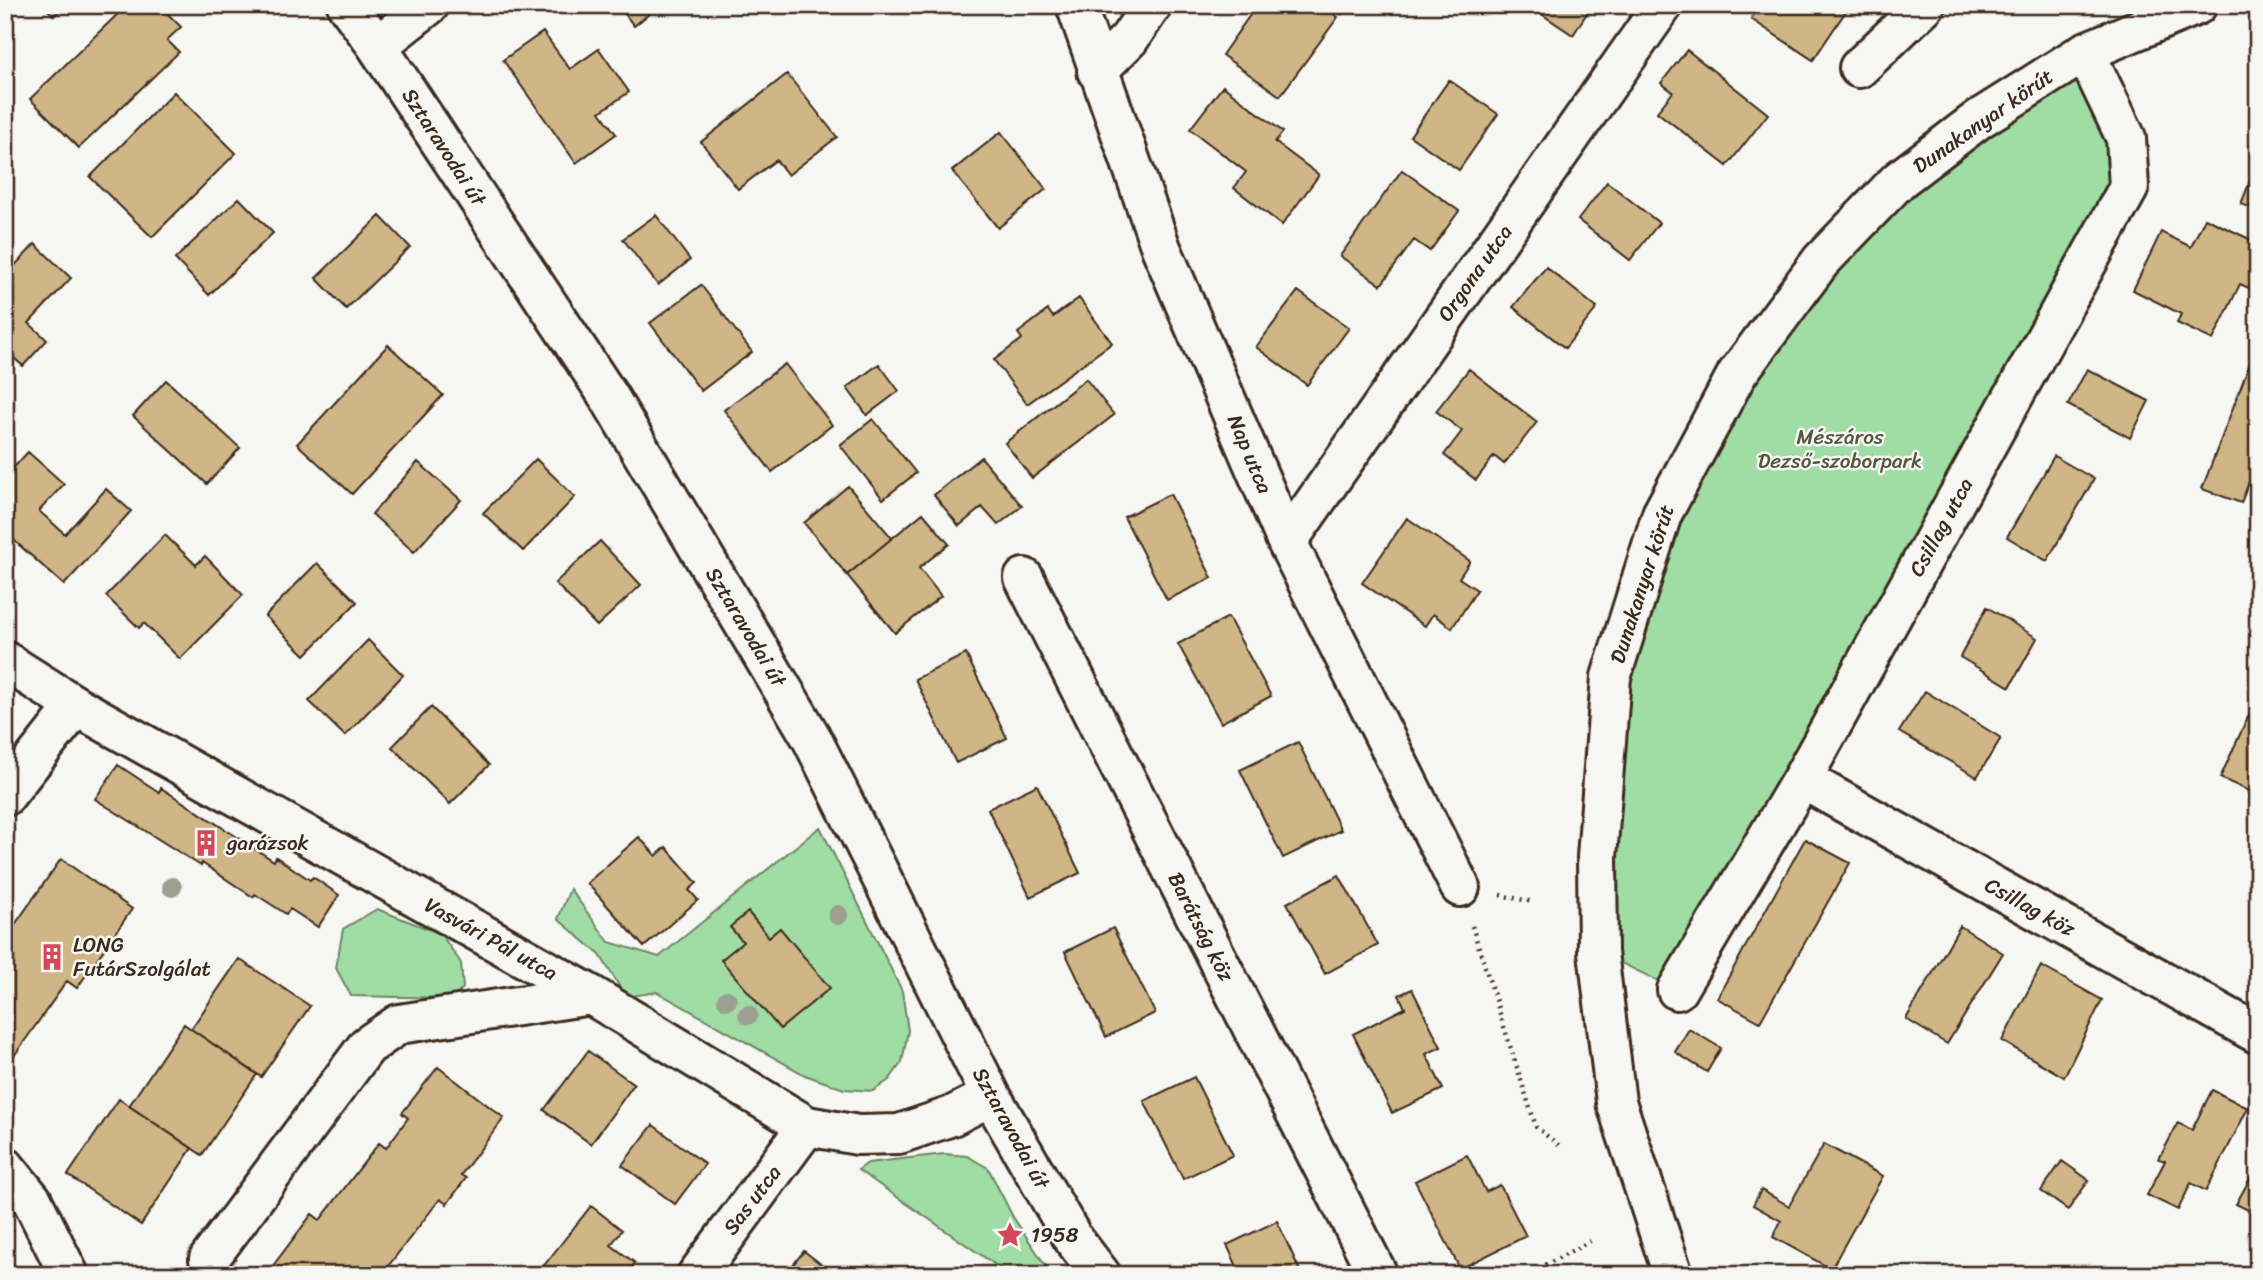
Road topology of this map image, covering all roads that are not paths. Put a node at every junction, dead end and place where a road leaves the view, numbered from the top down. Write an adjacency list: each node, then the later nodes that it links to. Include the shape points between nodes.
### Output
1 (347, 5): 8 (street, Sztaravodai út)
2 (429, 5): 8 (street)
3 (1076, 5): 11 (street, Nap utca)
4 (1152, 5): 11 (street, via 1129,39)
5 (1663, 5): 12 (street, Orgona utca)
6 (1925, 5): 10 (street)
7 (2197, 5): 9 (street, Dunakanyar körút)
8 (377, 46): 22 (street, Sztaravodai út, via 609,397 811,737)
9 (2085, 52): 16 (street, Csillag utca, via 2126,138 2129,187); 30 (street, Dunakanyar körút, via 1979,119 1899,180 1821,261 1737,374 1662,514 1611,677 1597,884 1598,952 1616,1102)
10 (1859, 68)
11 (1097, 71): 12 (street, Nap utca, via 1161,248)
12 (1287, 542): 18 (street, Nap utca)
13 (1024, 578): 29 (street, Barátság köz)
14 (5, 661): 15 (street, Vasvári Pál utca)
15 (76, 706): 17 (street); 20 (street, Vasvári Pál utca)
16 (1802, 779): 19 (street, Csillag utca); 21 (street, Csillag köz)
17 (5, 796)
18 (1460, 887)
19 (1677, 990)
20 (592, 995): 23 (street, Vasvári Pál utca); 25 (street, via 399,1024 367,1046)
21 (2258, 1034)
22 (990, 1096): 23 (street, Vasvári Pál utca, via 952,1116 899,1134 858,1135); 28 (street, Sztaravodai út, via 1072,1237)
23 (807, 1126): 27 (street, Sas utca)
24 (5, 1167): 26 (street, via 32,1200)
25 (209, 1259)
26 (69, 1275)
27 (697, 1275)
28 (1101, 1275)
29 (1378, 1275)
30 (1673, 1275)

